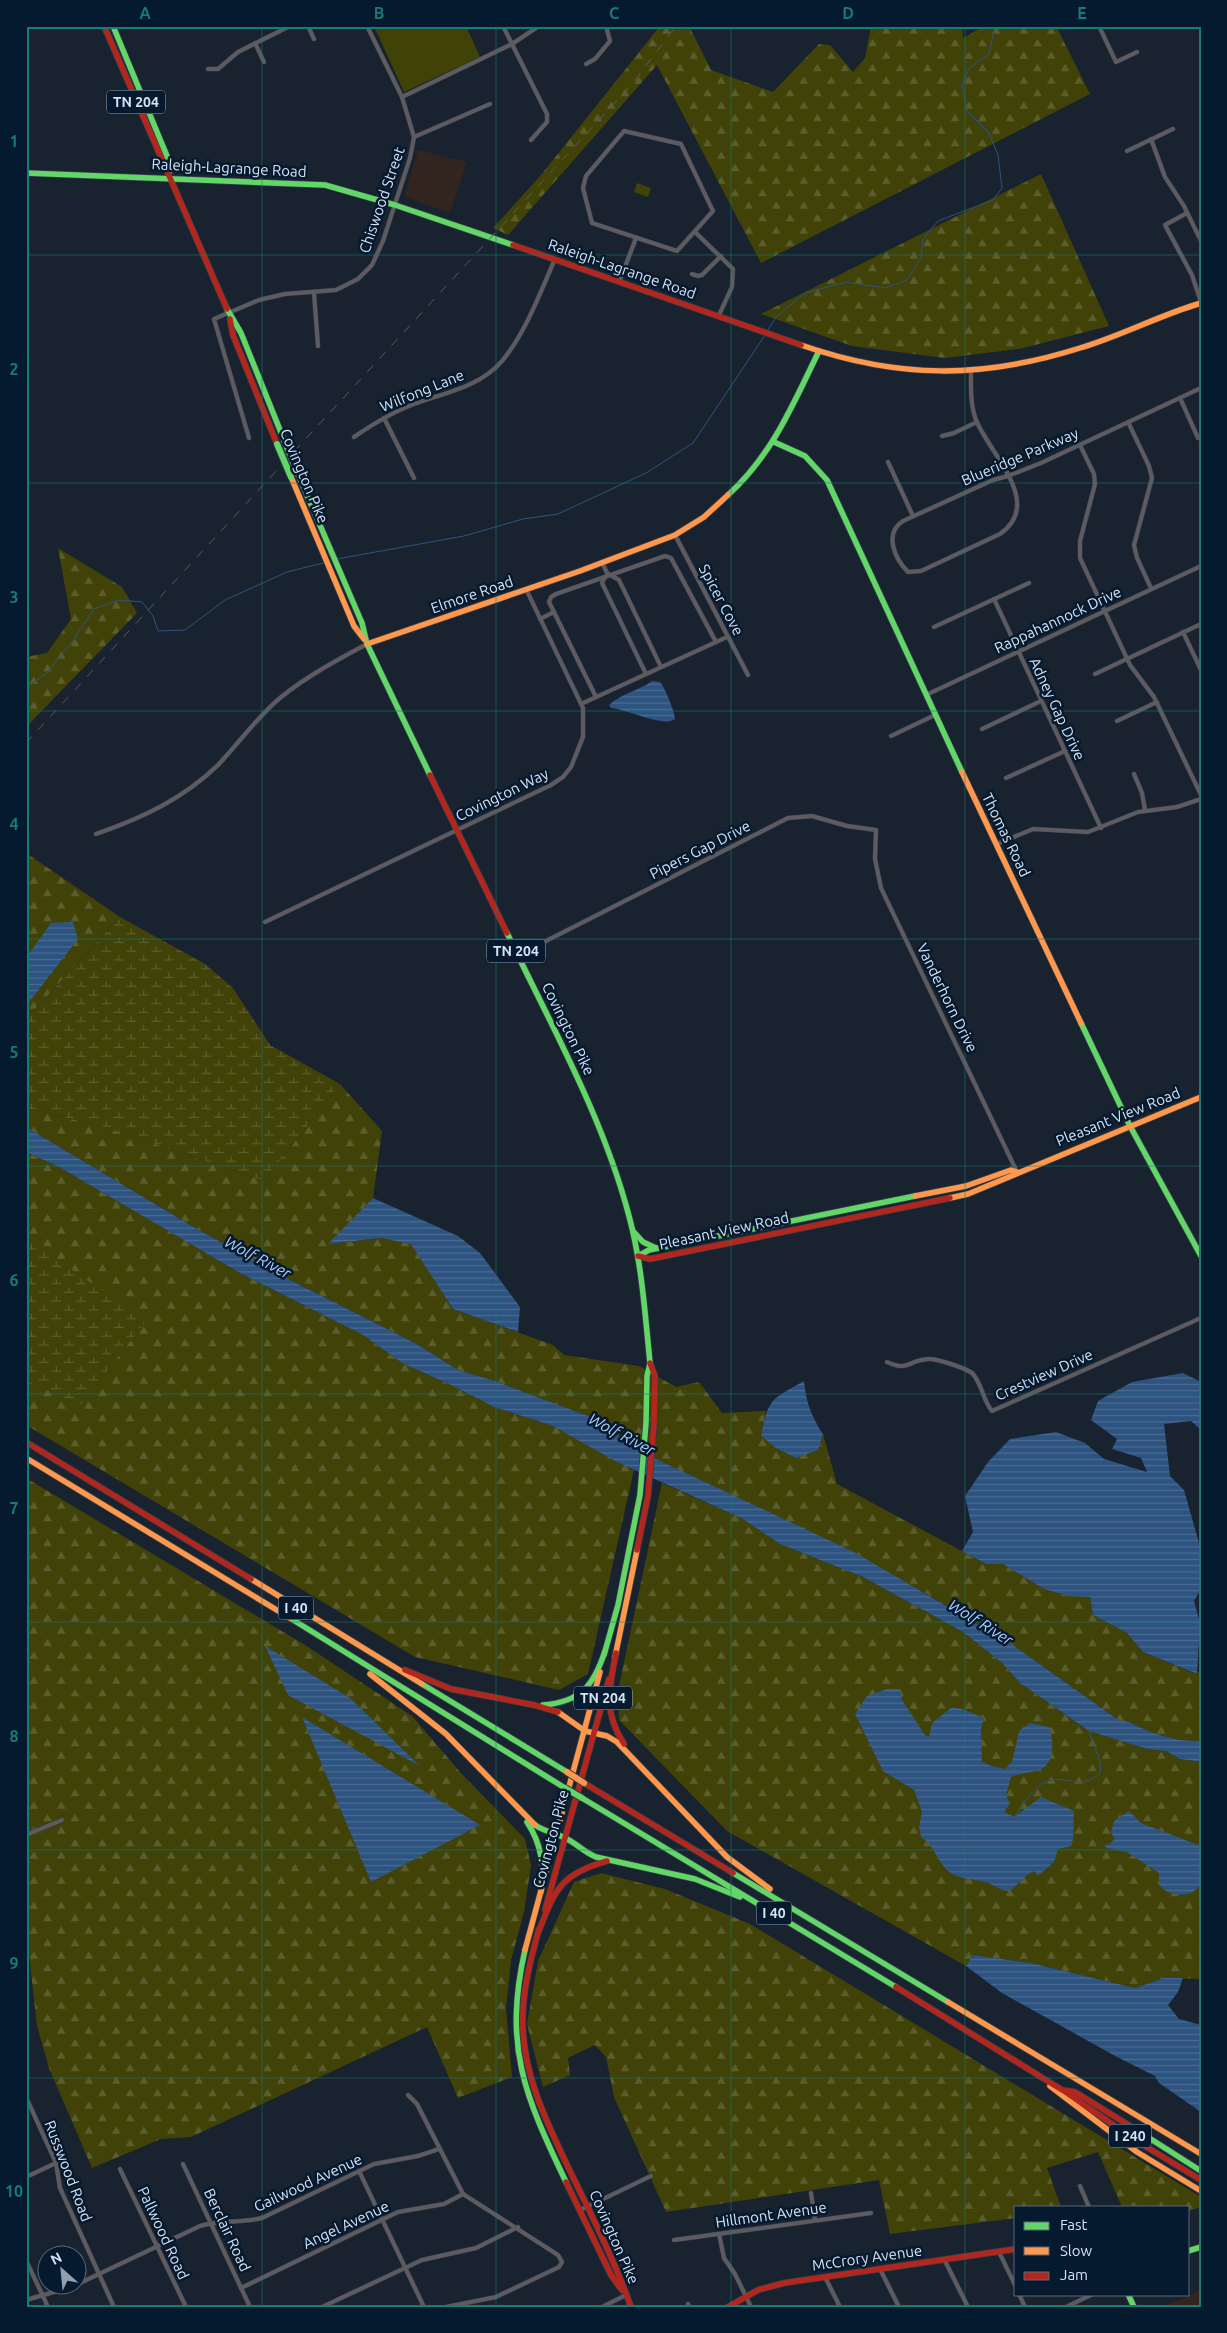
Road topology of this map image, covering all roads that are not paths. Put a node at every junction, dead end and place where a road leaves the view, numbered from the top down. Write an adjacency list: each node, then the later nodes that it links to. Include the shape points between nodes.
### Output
1 (104, 26): 25 (main road, Covington Pike / TN 204)
2 (113, 26): 25 (main road, Covington Pike / TN 204, via 167,156)
3 (290, 26): 11 (street)
4 (308, 26): 10 (street)
5 (367, 26): 17 (street, Chiswood Street)
6 (503, 26): 12 (street)
7 (539, 26): 12 (street)
8 (606, 26): 15 (street, via 610,41 595,59)
9 (1099, 26): 13 (street, via 1116,62)
10 (314, 39)
11 (255, 43): 14 (street); 16 (street, via 218,69)
12 (512, 44): 17 (street); 22 (street, via 547,114 547,122)
13 (1137, 52)
14 (264, 62)
15 (586, 64)
16 (208, 69)
17 (402, 97): 20 (street, Chiswood Street)
18 (490, 104): 20 (street)
19 (1172, 129): 21 (street)
20 (414, 138): 26 (street, Chiswood Street)
21 (1151, 139): 23 (street); 27 (street, via 1165,177)
22 (531, 140)
23 (1127, 152)
24 (26, 173): 25 (main road, Raleigh-Lagrange Road)
25 (171, 177): 26 (main road, Raleigh-Lagrange Road, via 325,185); 37 (main road, Covington Pike / TN 204)
26 (395, 205): 32 (main road, Raleigh-Lagrange Road); 35 (street, Chiswood Street, via 384,241 372,264 358,279 336,290)
27 (1187, 213): 30 (street); 36 (street, via 1165,225 1192,275)
28 (695, 232): 29 (street, via 677,251); 29 (street, via 713,210 681,144 624,131 586,176 583,188 592,223); 31 (street)
29 (636, 238): 34 (street)
30 (1201, 241)
31 (721, 256): 33 (street, via 702,275); 38 (street, via 733,269 733,275)
32 (555, 259): 34 (main road, Raleigh-Lagrange Road); 44 (street, Wilfong Lane, via 528,319 501,362 478,380)
33 (692, 274)
34 (620, 280): 38 (main road, Raleigh-Lagrange Road)
35 (314, 293): 37 (street, Chiswood Street, via 286,294 259,300); 39 (street)
36 (1201, 302): 41 (main road, Raleigh-Lagrange Road, via 1082,348 1027,363)
37 (229, 313): 49 (street, via 214,319); 73 (main road, Covington Pike / TN 204, bridge, via 241,333 362,623); 73 (main road, Covington Pike / TN 204, bridge, via 233,335 277,444 354,626)
38 (719, 315): 40 (main road, Raleigh-Lagrange Road)
39 (318, 346)
40 (820, 351): 41 (main road, Raleigh-Lagrange Road, via 883,367 925,372); 51 (main road, Elmore Road)
41 (971, 370): 45 (street, via 972,402)
42 (1201, 388): 43 (street, Blueridge Parkway)
43 (1180, 398): 46 (street, Blueridge Parkway); 50 (street)
44 (384, 418): 48 (street, Wilfong Lane); 55 (street)
45 (977, 422): 47 (street); 54 (street)
46 (1128, 422): 52 (street, Blueridge Parkway); 62 (street, via 1152,478 1134,545)
47 (942, 436)
48 (354, 437)
49 (250, 438)
50 (1198, 438)
51 (774, 442): 57 (main road, Elmore Road, via 729,496 704,517); 81 (main road, Thomas Road, via 805,456 827,480)
52 (1080, 444): 54 (street, Blueridge Parkway); 65 (street, via 1094,474 1095,487 1079,554)
53 (888, 462): 56 (street)
54 (1008, 476): 56 (street, Blueridge Parkway); 56 (street, Blueridge Parkway, via 1018,503 1016,517 1010,527 921,571 908,572 892,543 892,535 897,525)
55 (414, 478)
56 (913, 516)
57 (674, 535): 58 (main road, Elmore Road); 71 (street, Spicer Cove)
58 (602, 562): 60 (street); 63 (main road, Elmore Road)
59 (1201, 566): 62 (street, Rappahannock Drive)
60 (608, 575): 66 (street, via 551,597 549,602); 72 (street, via 665,556 671,558); 76 (street, via 619,580); 78 (street, via 602,583)
61 (1029, 583): 64 (street)
62 (1151, 588): 65 (street, Rappahannock Drive)
63 (526, 589): 67 (street, Covington Way); 73 (main road, Elmore Road)
64 (994, 600): 69 (street); 74 (street, Adney Gap Drive)
65 (1105, 610): 74 (street, Rappahannock Drive); 75 (street)
66 (554, 612): 67 (street); 82 (street)
67 (540, 619): 85 (street, Covington Way)
68 (1201, 624): 70 (street)
69 (934, 627)
70 (1183, 632): 75 (street); 77 (street)
71 (727, 636): 72 (street); 80 (street, Spicer Cove)
72 (716, 642): 76 (street)
73 (367, 644): 96 (main road, Covington Pike / TN 204); 98 (street, Elmore Road, via 319,670 279,699 219,764 192,788 156,810)
74 (1018, 652): 81 (street, Rappahannock Drive); 83 (street, Adney Gap Drive)
75 (1127, 658): 79 (street); 84 (street)
76 (661, 667): 78 (street)
77 (1201, 670)
78 (646, 674): 82 (street)
79 (1095, 674)
80 (748, 675)
81 (926, 695): 86 (main road, Thomas Road)
82 (596, 697): 85 (street)
83 (1041, 701): 88 (street); 90 (street, Adney Gap Drive)
84 (1157, 702): 87 (street); 93 (street)
85 (581, 704): 96 (street, Covington Way, via 583,737 569,771 551,785)
86 (935, 715): 89 (street); 99 (main road, Thomas Road)
87 (1117, 721)
88 (982, 729)
89 (891, 736)
90 (1065, 751): 92 (street); 95 (street, Adney Gap Drive)
91 (1134, 774): 94 (street)
92 (1006, 778)
93 (1201, 797): 94 (street, via 1178,807)
94 (1145, 810): 95 (street)
95 (1101, 828): 99 (street, via 1077,833 1033,829)
96 (457, 830): 100 (street, Covington Way); 107 (main road, Covington Pike / TN 204, via 590,1105 606,1143)
97 (876, 830): 101 (street, Pipers Gap Drive, via 812,816 788,818); 104 (street, Vanderhorn Drive, via 875,859 881,888)
98 (96, 834)
99 (997, 844): 103 (main road, Thomas Road)
100 (265, 922)
101 (542, 944)
102 (1201, 1097): 103 (main road, Pleasant View Road)
103 (1130, 1126): 104 (main road, Pleasant View Road); 112 (main road, Thomas Road)
104 (1017, 1172): 105 (main road, Pleasant View Road, via 1011,1170 966,1186); 106 (main road, Pleasant View Road, via 968,1194)
105 (855, 1209): 106 (main road); 108 (main road, Pleasant View Road)
106 (856, 1217): 110 (main road, Pleasant View Road)
107 (631, 1228): 109 (main road, via 643,1242); 111 (main road, Covington Pike / TN 204)
108 (692, 1242): 109 (main road, Pleasant View Road); 110 (main road)
109 (656, 1248): 111 (main road, Pleasant View Road)
110 (693, 1250): 111 (main road, Pleasant View Road, via 650,1259)
111 (638, 1256): 115 (main road, Covington Pike / TN 204)
112 (1201, 1256)
113 (1201, 1318): 114 (street, Crestview Drive, via 992,1411 974,1375 968,1370 930,1358 906,1367)
114 (887, 1362)
115 (650, 1364): 119 (main road, Covington Pike / TN 204, via 640,1495 629,1556); 120 (main road, Covington Pike / TN 204, via 655,1376 648,1496)
116 (26, 1442): 121 (main road, I 40)
117 (26, 1458): 118 (main road, I 40)
118 (328, 1642): 125 (main road, via 430,1719); 133 (main road, I 40, bridge)
119 (605, 1652): 122 (main road, via 594,1680 581,1692 567,1701); 123 (main road, Covington Pike / TN 204)
120 (616, 1653): 123 (main road, Covington Pike / TN 204); 124 (main road, via 608,1708 617,1735)
121 (378, 1658): 122 (main road, via 451,1689); 132 (main road, I 40, bridge)
122 (534, 1705): 123 (main road, via 556,1712)
123 (589, 1732): 124 (main road, via 607,1736); 127 (main road, Covington Pike / TN 204); 129 (main road, Covington Pike / TN 204)
124 (636, 1760): 132 (main road, via 727,1858)
125 (517, 1807): 127 (main road, via 545,1832); 131 (main road, via 536,1834 542,1850 545,1866)
126 (62, 1820): 128 (street)
127 (557, 1834): 129 (main road); 131 (main road, Covington Pike)
128 (26, 1835)
129 (564, 1837): 130 (main road, via 583,1851); 134 (main road, Covington Pike)
130 (608, 1860): 133 (main road, via 714,1885); 134 (main road, via 587,1865 562,1881)
131 (541, 1892): 156 (main road, Covington Pike, via 518,1981 515,2031 526,2091 536,2119)
132 (805, 1914): 141 (main road, I 40)
133 (778, 1915): 135 (main road, I 40)
134 (538, 1933): 154 (main road, Covington Pike, via 524,2005 523,2030 529,2070 544,2116)
135 (1043, 2078): 136 (main road, I 40); 151 (main road, via 1056,2092 1138,2152)
136 (1062, 2090): 146 (main road, I 40, via 1075,2092); 149 (main road, I 240)
137 (408, 2095): 140 (street, via 417,2104)
138 (26, 2097): 139 (street, Russwood Road)
139 (28, 2107): 142 (street, Russwood Road)
140 (439, 2149): 145 (street, Gailwood Avenue, via 374,2164); 153 (street)
141 (1201, 2154)
142 (56, 2163): 148 (street); 171 (street, Russwood Road, via 60,2188)
143 (183, 2164): 160 (street, Berclair Road)
144 (120, 2168): 164 (street, Pallwood Road)
145 (359, 2171): 158 (street); 160 (street, Gailwood Avenue, via 262,2218 244,2222)
146 (1201, 2171)
147 (651, 2176): 154 (street)
148 (26, 2177)
149 (1201, 2180)
150 (1080, 2186): 155 (street)
151 (1201, 2190)
152 (811, 2193): 159 (street)
153 (463, 2194): 158 (street, Angel Avenue, via 444,2204 415,2208); 161 (street)
154 (587, 2206): 156 (street); 177 (main road, Covington Pike, via 618,2270)
155 (1089, 2206)
156 (580, 2210): 177 (main road, Covington Pike, via 610,2275)
157 (871, 2212): 159 (street, Hillmont Avenue)
158 (382, 2219): 169 (street); 176 (street, Angel Avenue)
159 (815, 2220): 162 (street, Hillmont Avenue)
160 (212, 2222): 164 (street, Gailwood Avenue); 176 (street, Berclair Road)
161 (518, 2227): 169 (street, via 462,2253 437,2255); 189 (street, via 558,2255 562,2262 558,2267 496,2298)
162 (719, 2234): 163 (street, Hillmont Avenue); 179 (street, via 724,2258)
163 (674, 2240)
164 (157, 2246): 171 (street, Gailwood Avenue); 185 (street, Pallwood Road)
165 (1014, 2249): 166 (main road, McCrory Avenue)
166 (999, 2252): 168 (main road, McCrory Avenue); 174 (street)
167 (26, 2260): 175 (street)
168 (944, 2260): 170 (main road, McCrory Avenue); 196 (street)
169 (405, 2267): 187 (street); 188 (street)
170 (880, 2268): 172 (main road, McCrory Avenue); 195 (street)
171 (100, 2274): 173 (street, Gailwood Avenue); 184 (street, Russwood Road)
172 (825, 2276): 179 (main road, McCrory Avenue, via 771,2286); 194 (street)
173 (88, 2280)
174 (1014, 2283)
175 (38, 2284)
176 (241, 2288): 186 (street, Berclair Road)
177 (626, 2295): 190 (street); 191 (main road)
178 (44, 2296): 181 (street, Gailwood Avenue); 183 (street)
179 (746, 2296): 192 (main road, McCrory Avenue); 193 (street)
180 (1089, 2296): 182 (street)
181 (26, 2300)
182 (1073, 2305): 197 (street)
183 (48, 2307)
184 (114, 2307)
185 (186, 2307)
186 (250, 2307)
187 (322, 2307)
188 (424, 2307)
189 (446, 2307)
190 (602, 2307)
191 (631, 2307)
192 (728, 2307)
193 (752, 2307)
194 (840, 2307)
195 (899, 2307)
196 (968, 2307)
197 (1066, 2307)

